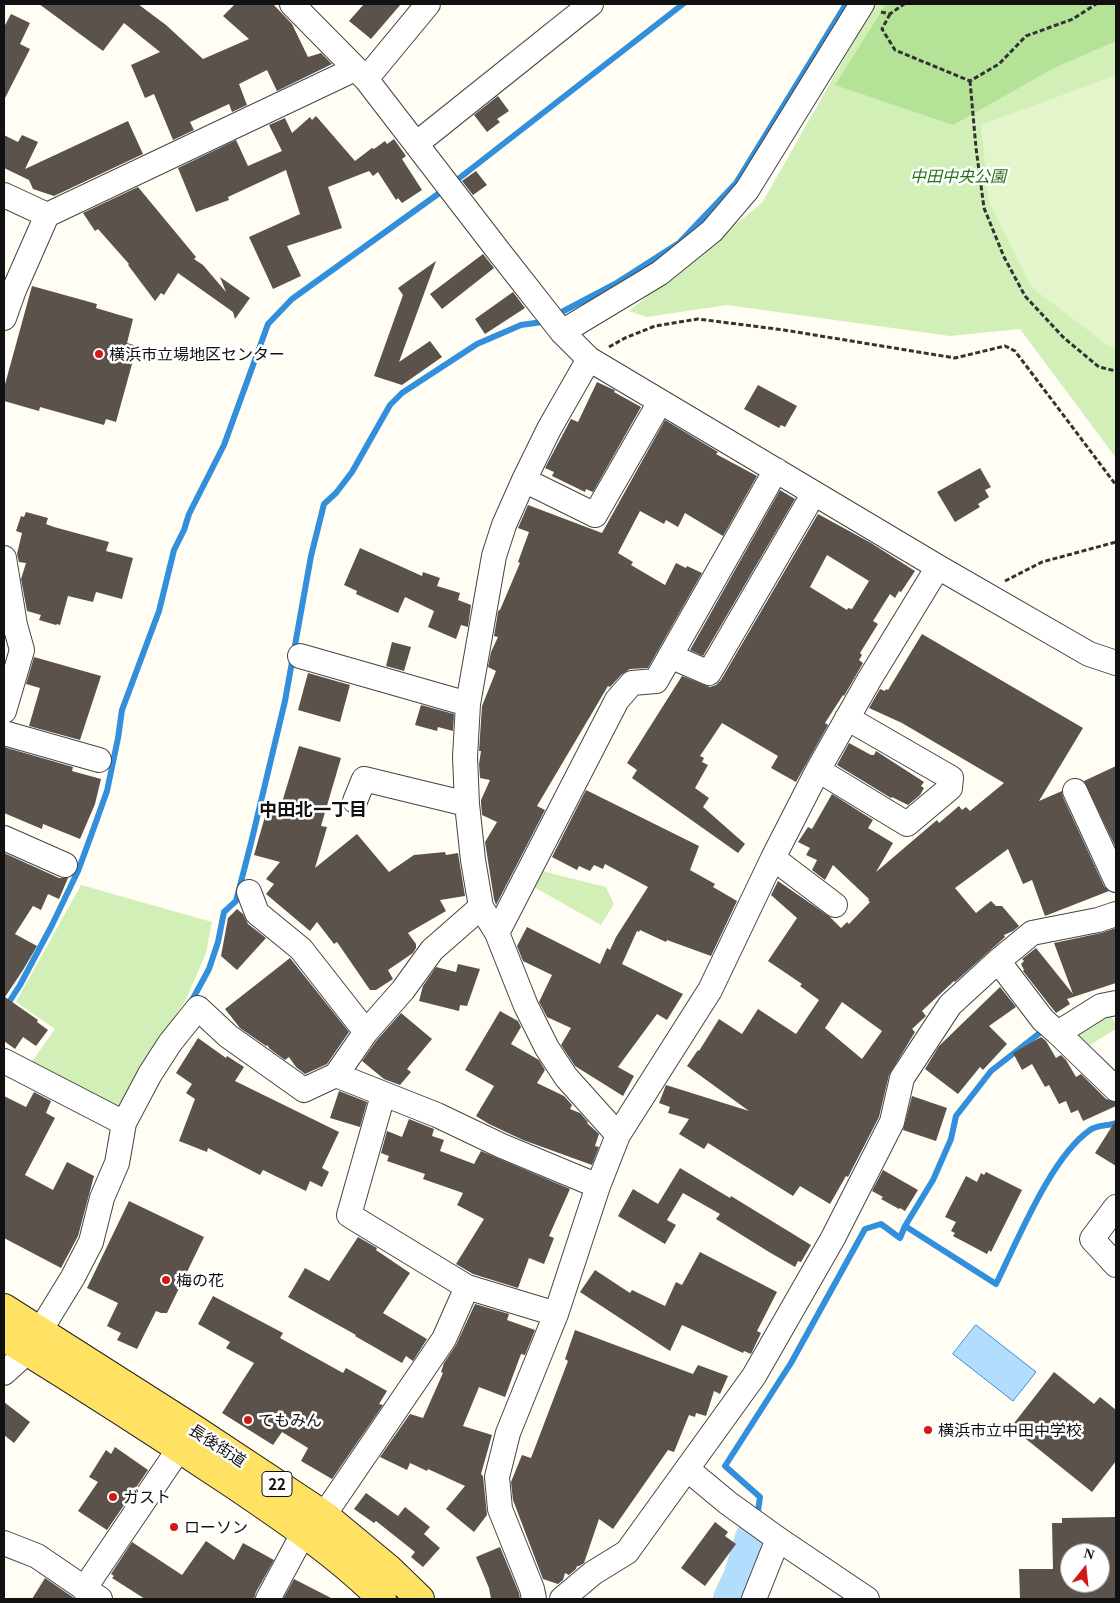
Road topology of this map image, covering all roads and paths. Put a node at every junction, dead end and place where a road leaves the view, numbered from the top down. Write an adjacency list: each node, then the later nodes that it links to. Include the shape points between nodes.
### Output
1 (292, 4): 7 (street)
2 (428, 4): 7 (street)
3 (592, 4): 9 (street)
4 (862, 4): 13 (street, via 747,190 712,231 660,273)
5 (1096, 4): 8 (path, via 1073,19 1026,36 999,64)
6 (890, 14): 8 (path, via 882,29 895,50)
7 (360, 74): 9 (street); 11 (street)
8 (970, 81): 15 (path, via 984,208 1004,257 1025,296 1064,338 1099,367)
9 (416, 144): 13 (street)
10 (4, 195): 11 (street)
11 (47, 215): 12 (street)
12 (4, 318)
13 (561, 330): 14 (street)
14 (589, 359): 16 (street); 18 (street); 19 (path, via 625,338 655,326 698,319 955,358 1005,346 1015,351)
15 (1116, 371)
16 (660, 402): 17 (street); 18 (street, via 595,515)
17 (776, 470): 20 (street); 26 (street)
18 (524, 480): 28 (street, via 494,556)
19 (1116, 485)
20 (814, 493): 23 (street); 26 (street, via 710,673)
21 (1116, 542): 24 (path, via 1042,562 996,585)
22 (4, 558): 29 (street, via 22,650)
23 (938, 567): 24 (street); 30 (street)
24 (986, 594): 27 (street, via 1089,654)
25 (300, 656): 28 (street)
26 (670, 656): 45 (street, via 656,681 632,683 617,700)
27 (1116, 662)
28 (468, 704): 36 (street)
29 (4, 711)
30 (848, 718): 33 (street); 33 (street, via 951,778 950,788 907,824)
31 (4, 733): 32 (street)
32 (99, 760)
33 (818, 770): 38 (street)
34 (1075, 791): 40 (street)
35 (355, 801): 36 (street, via 366,769)
36 (467, 804): 43 (street)
37 (4, 838): 39 (street)
38 (773, 858): 42 (street); 55 (street, via 710,990)
39 (65, 865)
40 (1116, 880)
41 (250, 892): 48 (street, via 257,913 300,949)
42 (835, 904)
43 (481, 907): 45 (street); 48 (street, via 432,950)
44 (1116, 914): 46 (street, via 1032,933)
45 (497, 932): 55 (street, via 526,1006 547,1048 566,1077)
46 (998, 961): 49 (street, via 1043,1020); 66 (street, via 950,1005 902,1078 892,1122 833,1238 754,1376)
47 (1116, 1003): 49 (street, via 1101,1006)
48 (366, 1032): 51 (street)
49 (1058, 1033): 52 (street)
50 (4, 1061): 54 (street)
51 (336, 1075): 53 (street); 54 (street, via 304,1090 228,1036 198,1008 150,1074)
52 (1116, 1090)
53 (383, 1095): 56 (street, via 437,1115); 59 (street, via 349,1215)
54 (124, 1123): 63 (street, via 117,1163 102,1198 91,1242)
55 (618, 1136): 56 (street)
56 (598, 1186): 61 (street)
57 (1116, 1207): 58 (street, via 1092,1238)
58 (1116, 1265)
59 (467, 1287): 61 (street); 67 (street, via 444,1338)
60 (4, 1308): 63 (main road, 長後街道 / 22)
61 (556, 1314): 75 (street, via 508,1433 496,1477 500,1509)
62 (4, 1337): 63 (main road, 22)
63 (34, 1341): 64 (street); 65 (main road, 長後街道 / 22); 67 (main road, 長後街道 / 22)
64 (4, 1373)
65 (179, 1449): 68 (main road, 長後街道 / 22); 71 (street)
66 (687, 1469): 69 (street); 76 (street, via 627,1552 593,1572)
67 (324, 1515): 74 (main road, 長後街道 / 22)
68 (304, 1532): 72 (street); 73 (main road, 長後街道 / 22)
69 (778, 1539): 77 (street); 78 (street)
70 (4, 1543): 71 (street, via 37,1556)
71 (92, 1594)
72 (268, 1599)
73 (382, 1599)
74 (420, 1599)
75 (534, 1599)
76 (562, 1599)
77 (754, 1599)
78 (867, 1599)

